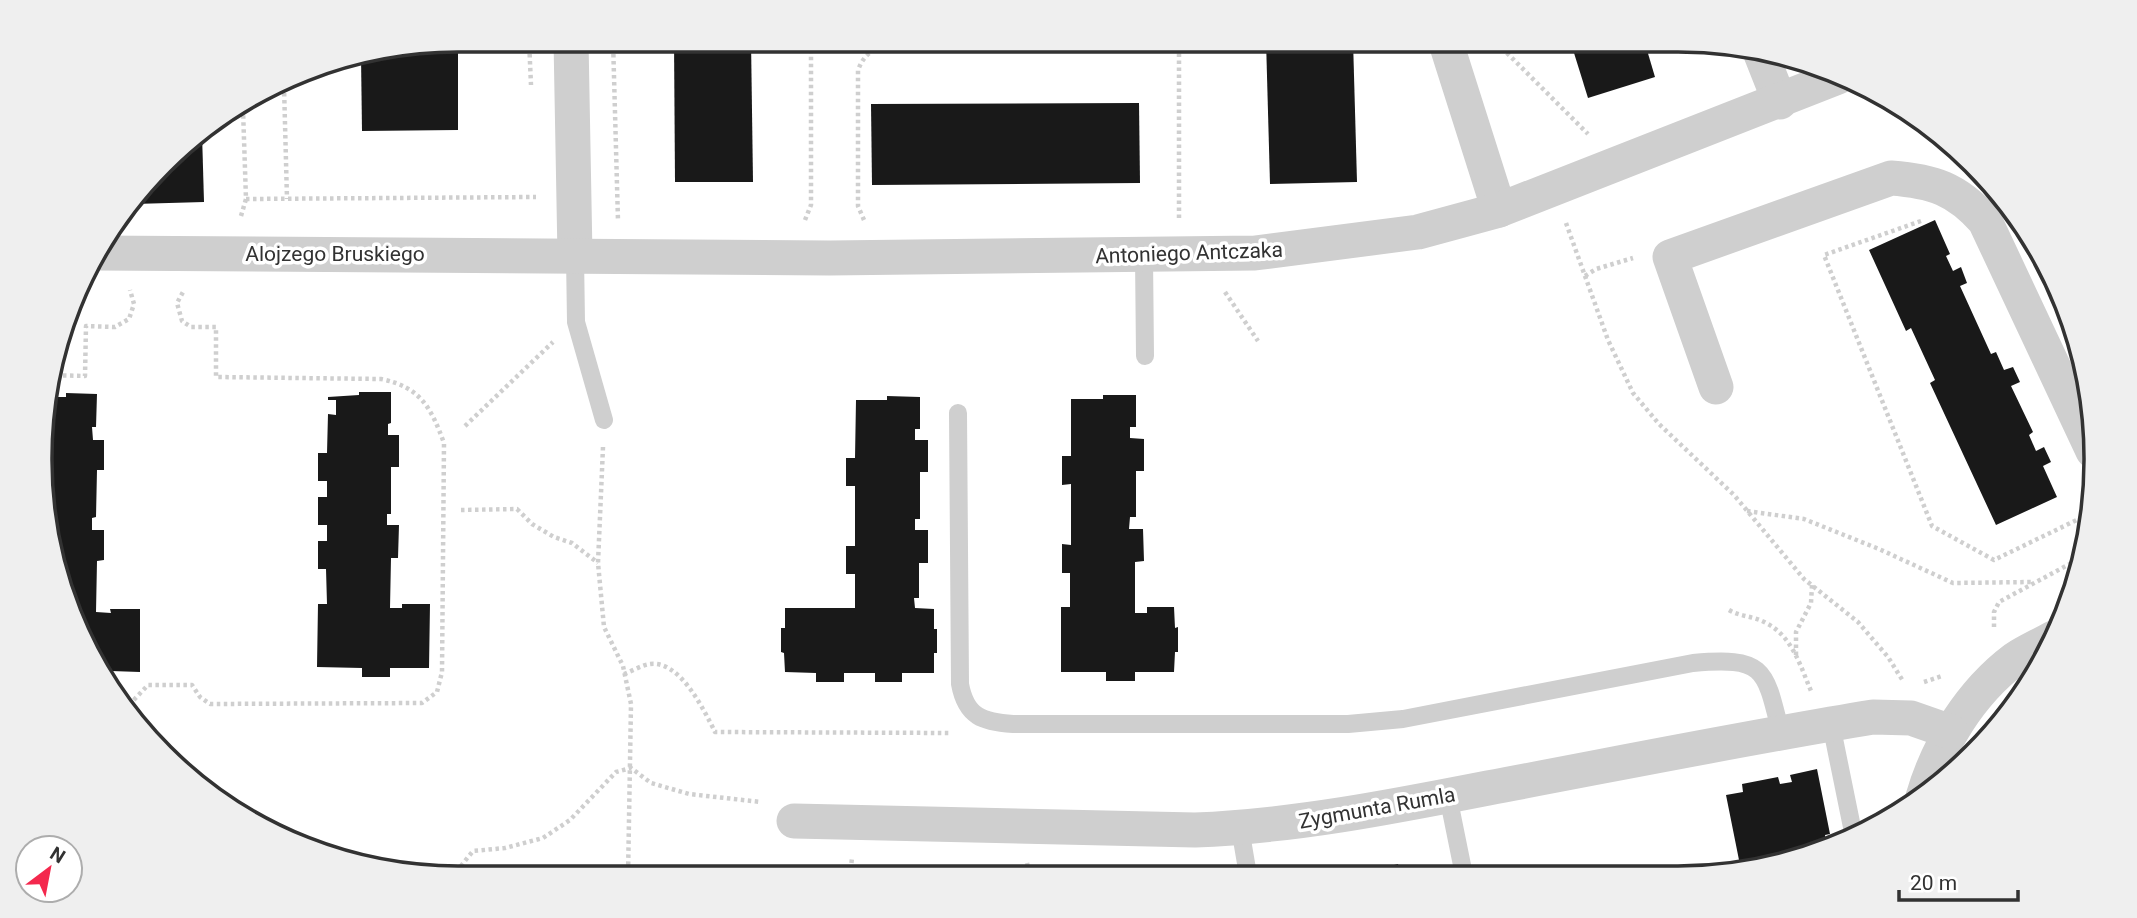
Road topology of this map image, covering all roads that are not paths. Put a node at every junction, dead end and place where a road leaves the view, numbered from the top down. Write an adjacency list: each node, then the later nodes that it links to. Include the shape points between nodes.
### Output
1 (571, 52): 8 (street)
2 (1449, 52): 6 (street)
3 (1764, 62): 5 (street)
4 (1829, 81): 5 (street, Antoniego Antczaka)
5 (1780, 102): 6 (street, Antoniego Antczaka)
6 (1499, 210): 9 (street, Antoniego Antczaka, via 1418,232 1326,246)
7 (109, 253): 8 (street, Alojzego Bruskiego)
8 (575, 256): 9 (street, Antoniego Antczaka); 15 (lane, via 576,322)
9 (1144, 256): 10 (lane)
10 (1145, 356)
11 (2062, 356): 12 (street, via 1972,206 1938,186 1891,178 1670,257); 14 (street)
12 (1716, 387)
13 (958, 413): 17 (lane, via 960,684 968,707 988,722 1348,724 1402,719 1728,660 1750,665 1760,673 1769,685)
14 (2082, 417)
15 (604, 420)
16 (2039, 646): 19 (street, via 1984,688)
17 (1778, 721): 18 (street, Zygmunta Rumla); 21 (street, Zygmunta Rumla)
18 (1830, 724): 19 (street, Zygmunta Rumla, via 1873,717 1911,718); 23 (lane)
19 (1951, 732): 20 (street)
20 (1928, 778)
21 (1448, 796): 24 (street, Zygmunta Rumla); 26 (lane)
22 (794, 821): 24 (street, Zygmunta Rumla)
23 (1852, 827)
24 (1240, 828): 25 (lane)
25 (1246, 866)
26 (1462, 866)

